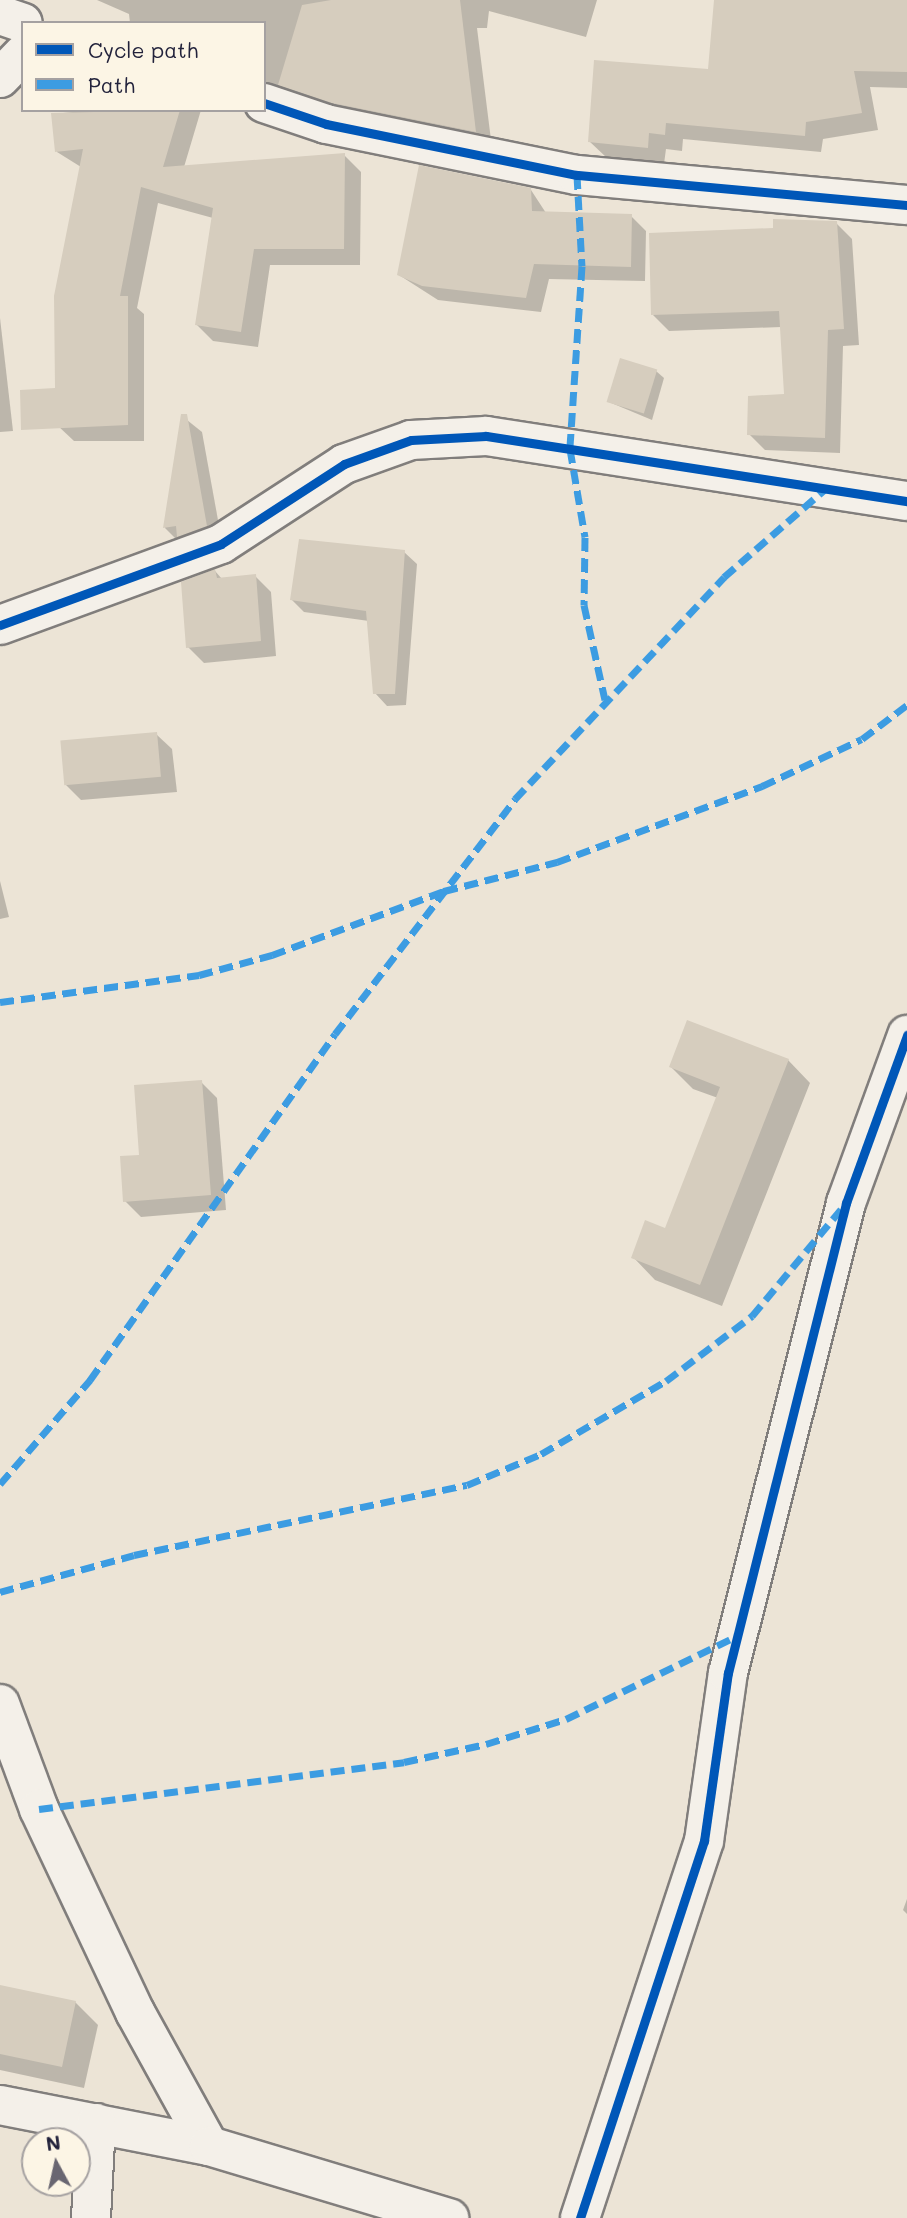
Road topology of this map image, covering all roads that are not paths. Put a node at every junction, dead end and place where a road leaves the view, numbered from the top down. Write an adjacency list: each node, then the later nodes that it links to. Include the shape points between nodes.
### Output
1 (0, 15): 2 (street)
2 (21, 22)
3 (21, 56): 4 (street)
4 (0, 78)
5 (266, 104): 6 (street, via 326,124 577,175)
6 (907, 205)
7 (907, 501): 8 (street, via 486,436 411,440 344,464 221,544)
8 (0, 625)
9 (907, 1035): 16 (street, via 846,1203 728,1673 704,1841)
10 (0, 1704): 13 (street, via 39,1809 118,1976)
11 (0, 2105): 12 (street)
12 (96, 2123): 13 (street); 14 (street)
13 (209, 2146): 15 (street)
14 (91, 2218)
15 (449, 2218)
16 (580, 2218)

